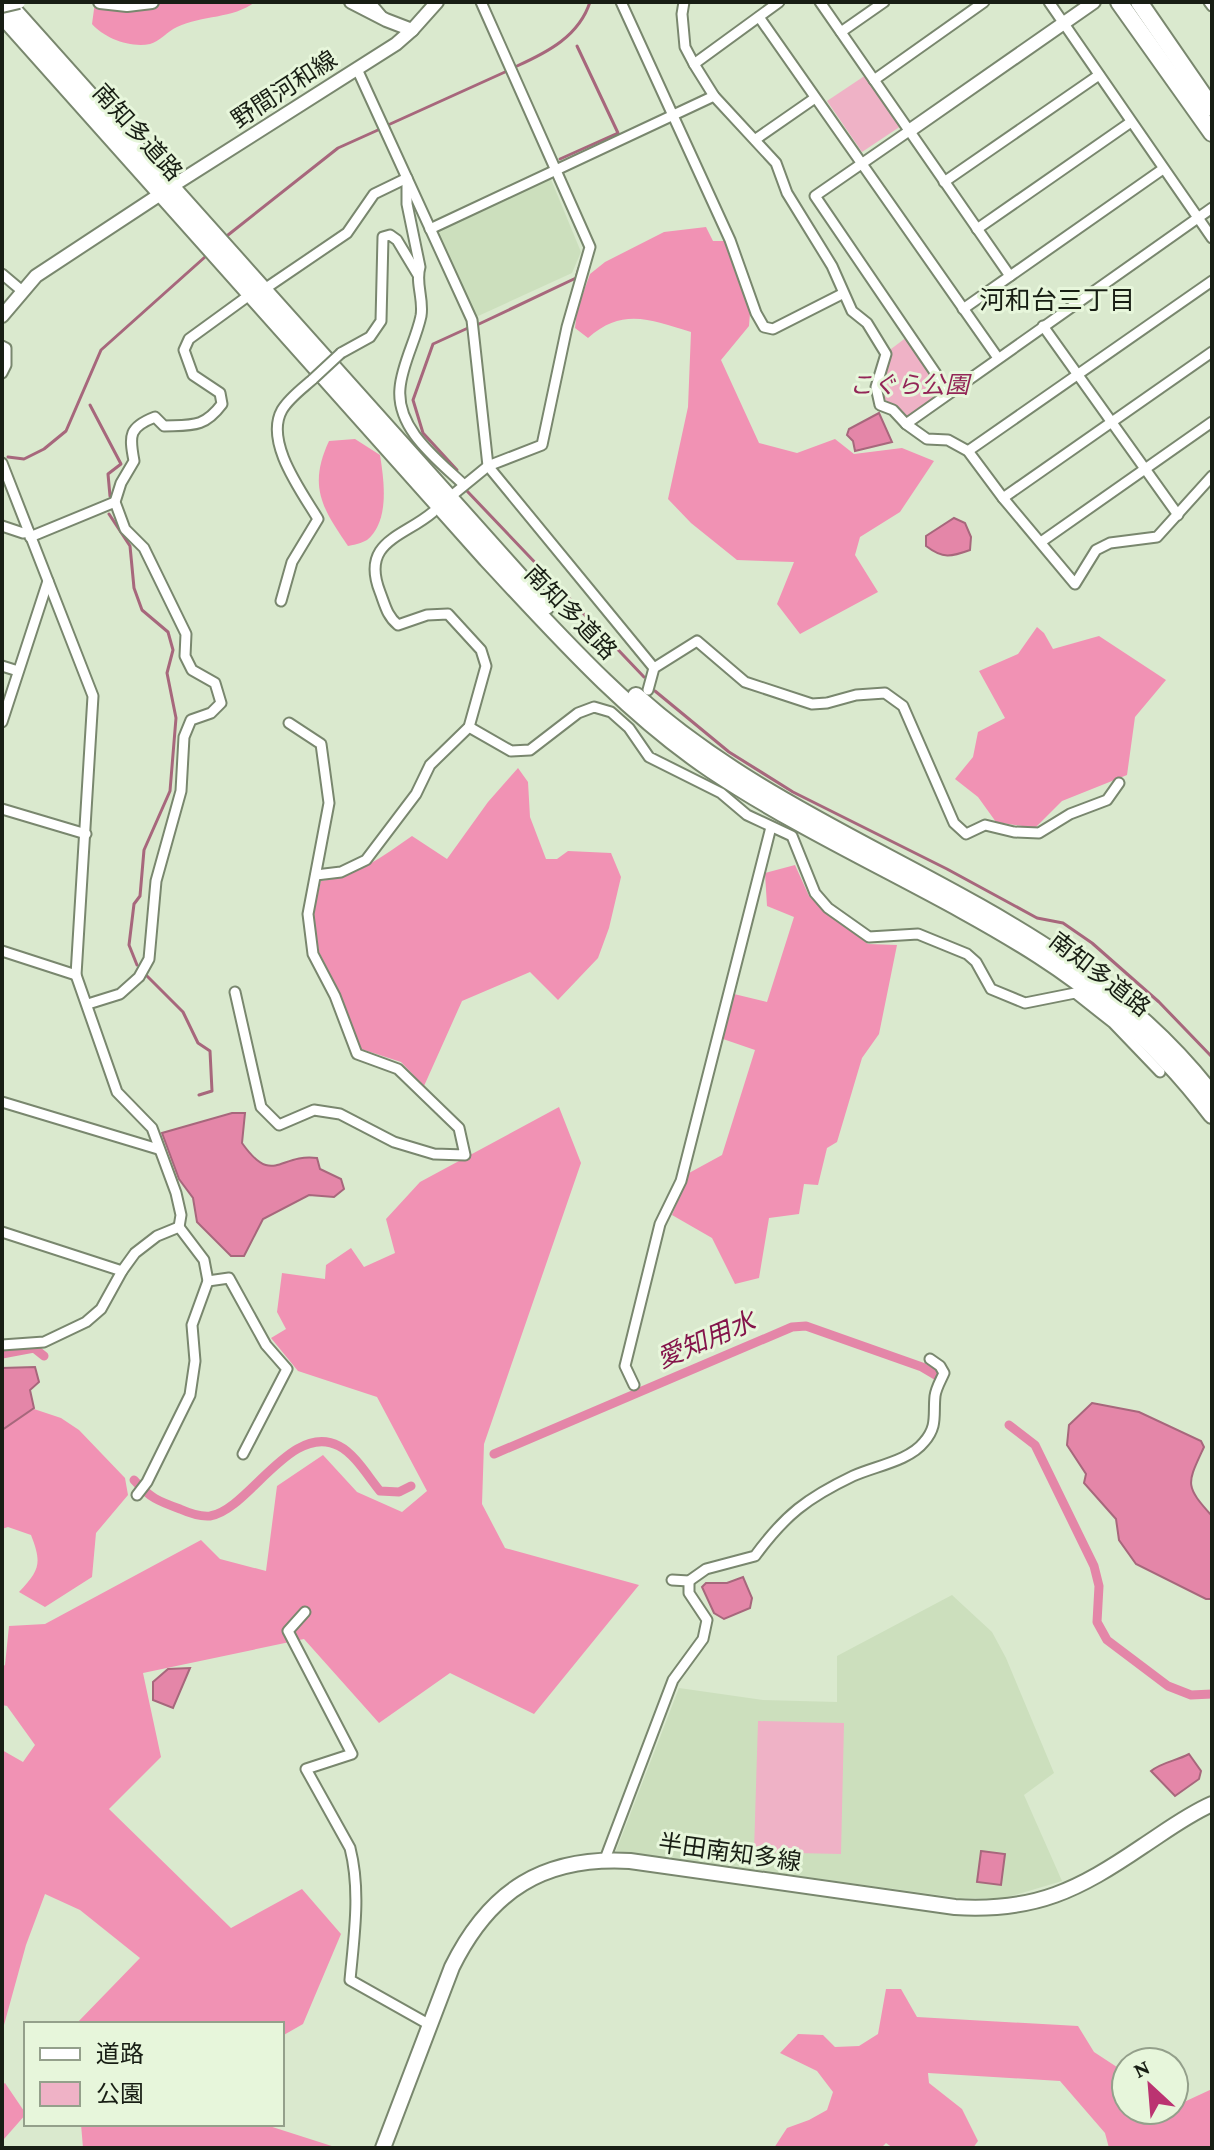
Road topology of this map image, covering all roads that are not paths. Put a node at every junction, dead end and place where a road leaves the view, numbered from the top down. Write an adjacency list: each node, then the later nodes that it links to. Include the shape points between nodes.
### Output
1 (19, 2): 18 (main road, bridge)
2 (100, 2): 3 (main road)
3 (152, 2)
4 (351, 2): 21 (main road)
5 (370, 2): 21 (street)
6 (437, 2): 23 (main road, 野間河和線)
7 (481, 2): 38 (street)
8 (621, 2): 32 (street)
9 (684, 2): 25 (street, via 685,47)
10 (779, 2): 20 (street)
11 (820, 2): 24 (street)
12 (884, 2): 24 (street)
13 (984, 2): 28 (street)
14 (1049, 2): 22 (street)
15 (1094, 2): 22 (main road)
16 (1119, 2): 35 (highway)
17 (1139, 2): 31 (highway)
18 (4, 4): 102 (highway, 南知多道路, via 440,490 614,675 678,730 763,788 1066,959 1133,1010)
19 (2, 15): 104 (highway, 南知多道路, via 487,559 634,709 758,799 1066,973 1166,1059)
20 (759, 17): 25 (street); 30 (street)
21 (386, 20): 23 (main road)
22 (1064, 23): 27 (street); 34 (main road)
23 (412, 30): 26 (main road, 野間河和線)
24 (841, 32): 28 (street)
25 (694, 64): 29 (street)
26 (357, 69): 40 (street); 42 (main road, 野間河和線)
27 (1099, 75): 33 (street); 41 (street)
28 (874, 80): 34 (street)
29 (714, 96): 32 (street); 36 (street)
30 (815, 98): 36 (street); 37 (street)
31 (1212, 108)
32 (672, 116): 38 (street); 55 (street, via 764,327 773,329)
33 (1131, 122): 39 (street); 47 (street)
34 (909, 131): 37 (street); 41 (street)
35 (1212, 133)
36 (756, 139): 55 (street, via 776,163)
37 (861, 164): 57 (street); 65 (street, via 815,196)
38 (555, 169): 46 (street); 71 (street, via 590,247 542,445)
39 (1163, 169): 45 (street); 51 (street)
40 (407, 178): 46 (street); 50 (street); 53 (street, via 374,194 347,233)
41 (944, 182): 47 (street)
42 (177, 183)
43 (156, 197): 54 (main road)
44 (1212, 208): 45 (street)
45 (1198, 218): 48 (street); 59 (street)
46 (430, 229): 71 (street, via 472,320)
47 (977, 229): 51 (street)
48 (1212, 238)
49 (2, 274): 54 (street)
50 (418, 275): 74 (street, via 422,310 399,390 416,439); 84 (street, bridge, via 397,240 383,237 381,321 370,337 341,353 313,379 277,420 281,456 318,519 292,562)
51 (1010, 276): 57 (street)
52 (1212, 281): 64 (street)
53 (269, 286)
54 (21, 290): 58 (main road)
55 (842, 294): 68 (street, via 886,354 876,387 880,405)
56 (244, 299): 77 (street, via 189,339 184,350 193,375 220,393 222,404 198,424 164,426 155,417 139,423 130,438 134,461)
57 (963, 309): 62 (street)
58 (2, 316)
59 (1043, 326): 62 (street); 64 (street)
60 (2, 346): 63 (street)
61 (1212, 352): 66 (street)
62 (998, 358): 65 (street)
63 (2, 373)
64 (1078, 375): 66 (street); 69 (street)
65 (949, 393): 68 (street)
66 (1111, 422): 72 (street); 76 (street)
67 (1212, 422): 72 (street)
68 (906, 424): 69 (street, via 927,439 948,440)
69 (968, 451): 76 (street)
70 (2, 463): 81 (street)
71 (488, 466): 74 (street); 86 (street)
72 (1145, 469): 79 (street); 82 (street)
73 (1212, 476): 79 (street)
74 (463, 484): 75 (street)
75 (455, 493)
76 (1003, 498): 82 (street)
77 (115, 502): 81 (street); 100 (street, via 186,634 185,656 192,670 215,683 221,703 191,720 184,737 181,791 156,881 149,959 120,994)
78 (433, 512): 91 (street, via 386,541 376,559 375,581 398,625 448,614 481,650 486,666)
79 (1178, 515): 82 (street, via 1157,537 1096,550 1075,584)
80 (2, 526): 81 (street)
81 (30, 535): 83 (street)
82 (1041, 542)
83 (48, 581): 87 (street); 95 (street, via 93,696)
84 (281, 601)
85 (2, 666): 87 (street)
86 (654, 668): 88 (street); 92 (street, via 697,641 745,682 812,704 885,693 903,706 954,823 966,834 985,825 1039,833 1107,800)
87 (18, 671): 89 (street)
88 (648, 690)
89 (2, 722)
90 (289, 723): 96 (street, via 321,744 329,803)
91 (469, 727): 94 (street, via 511,751 530,750 578,713 594,707 611,712 649,757 721,793); 96 (street, via 430,765 416,794 366,860 341,872)
92 (1119, 783)
93 (2, 809): 95 (street)
94 (771, 827): 101 (street, via 792,836 815,893 828,908 869,937 918,934 955,949 976,962 991,989 1025,1003 1075,993); 112 (street, via 681,1181 660,1224 625,1366)
95 (86, 834): 98 (street)
96 (316, 875): 99 (street, via 308,914 313,954 357,1054 398,1069 459,1128 465,1155 434,1154 394,1142 340,1114 314,1110 279,1125 261,1107)
97 (2, 951): 98 (street)
98 (76, 975): 100 (street)
99 (235, 992)
100 (88, 1004): 105 (street, via 117,1092 152,1128)
101 (1160, 1072)
102 (1212, 1095)
103 (2, 1102): 105 (street)
104 (1212, 1115)
105 (158, 1149): 106 (street, via 176,1193)
106 (179, 1227): 108 (street, via 157,1236); 109 (street, via 204,1260)
107 (2, 1232): 108 (street)
108 (122, 1271): 110 (street, via 101,1309 86,1322 44,1342)
109 (208, 1281): 113 (street, via 229,1278 266,1345 287,1369); 114 (street, via 192,1325 195,1361 190,1395)
110 (2, 1345)
111 (930, 1359): 116 (street, via 944,1373 935,1394 936,1423 923,1444 802,1504 778,1524 755,1556 706,1569)
112 (634, 1385)
113 (243, 1454)
114 (137, 1495)
115 (672, 1580): 116 (street)
116 (689, 1581): 119 (street, via 689,1593 707,1620 703,1639 673,1680)
117 (305, 1612): 120 (street, via 288,1631 352,1754 306,1769 353,1862 350,1980)
118 (1212, 1804): 119 (main road, 半田南知多線, via 1068,1891 1004,1908 955,1907)
119 (605, 1859): 120 (main road, 半田南知多線, via 547,1871 491,1908 464,1943)
120 (430, 2025): 121 (main road, 半田南知多線)
121 (383, 2148)

